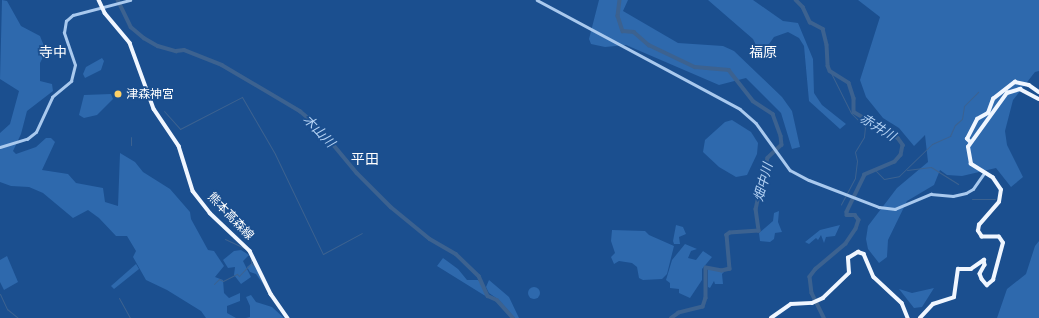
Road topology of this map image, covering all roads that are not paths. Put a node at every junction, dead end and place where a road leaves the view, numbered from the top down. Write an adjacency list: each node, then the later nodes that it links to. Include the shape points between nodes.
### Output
1 (99, 0): 4 (main road, 熊本高森線)
2 (130, 0): 4 (street)
3 (537, 0): 9 (street, via 740,109 756,123 790,170 798,176 879,207 895,210 931,194 953,196 966,193 973,189)
4 (104, 8): 8 (street, via 73,15 66,21 64,33 75,65 71,81 52,96 36,132 27,139); 10 (main road, 熊本高森線, via 130,44 154,109 179,146 193,191 210,212 250,250 271,294)
5 (1039, 92): 7 (main road, via 1029,84 1015,82 993,99 988,113 977,119 967,139)
6 (1039, 99): 7 (main road, via 1020,89 1007,93)
7 (970, 142): 9 (main road, via 968,159)
8 (0, 147)
9 (984, 173): 13 (main road, via 998,182 1001,190 999,202 979,225 978,233 984,238 999,237 1003,243 994,280 987,285 982,279 980,274 985,265 984,260 969,270 958,269 954,297 933,304)
10 (288, 318)
11 (771, 318): 12 (main road, via 791,304 814,302 823,298 849,273 848,258 858,252 864,254 874,277 902,303)
12 (908, 318)
13 (920, 318)

